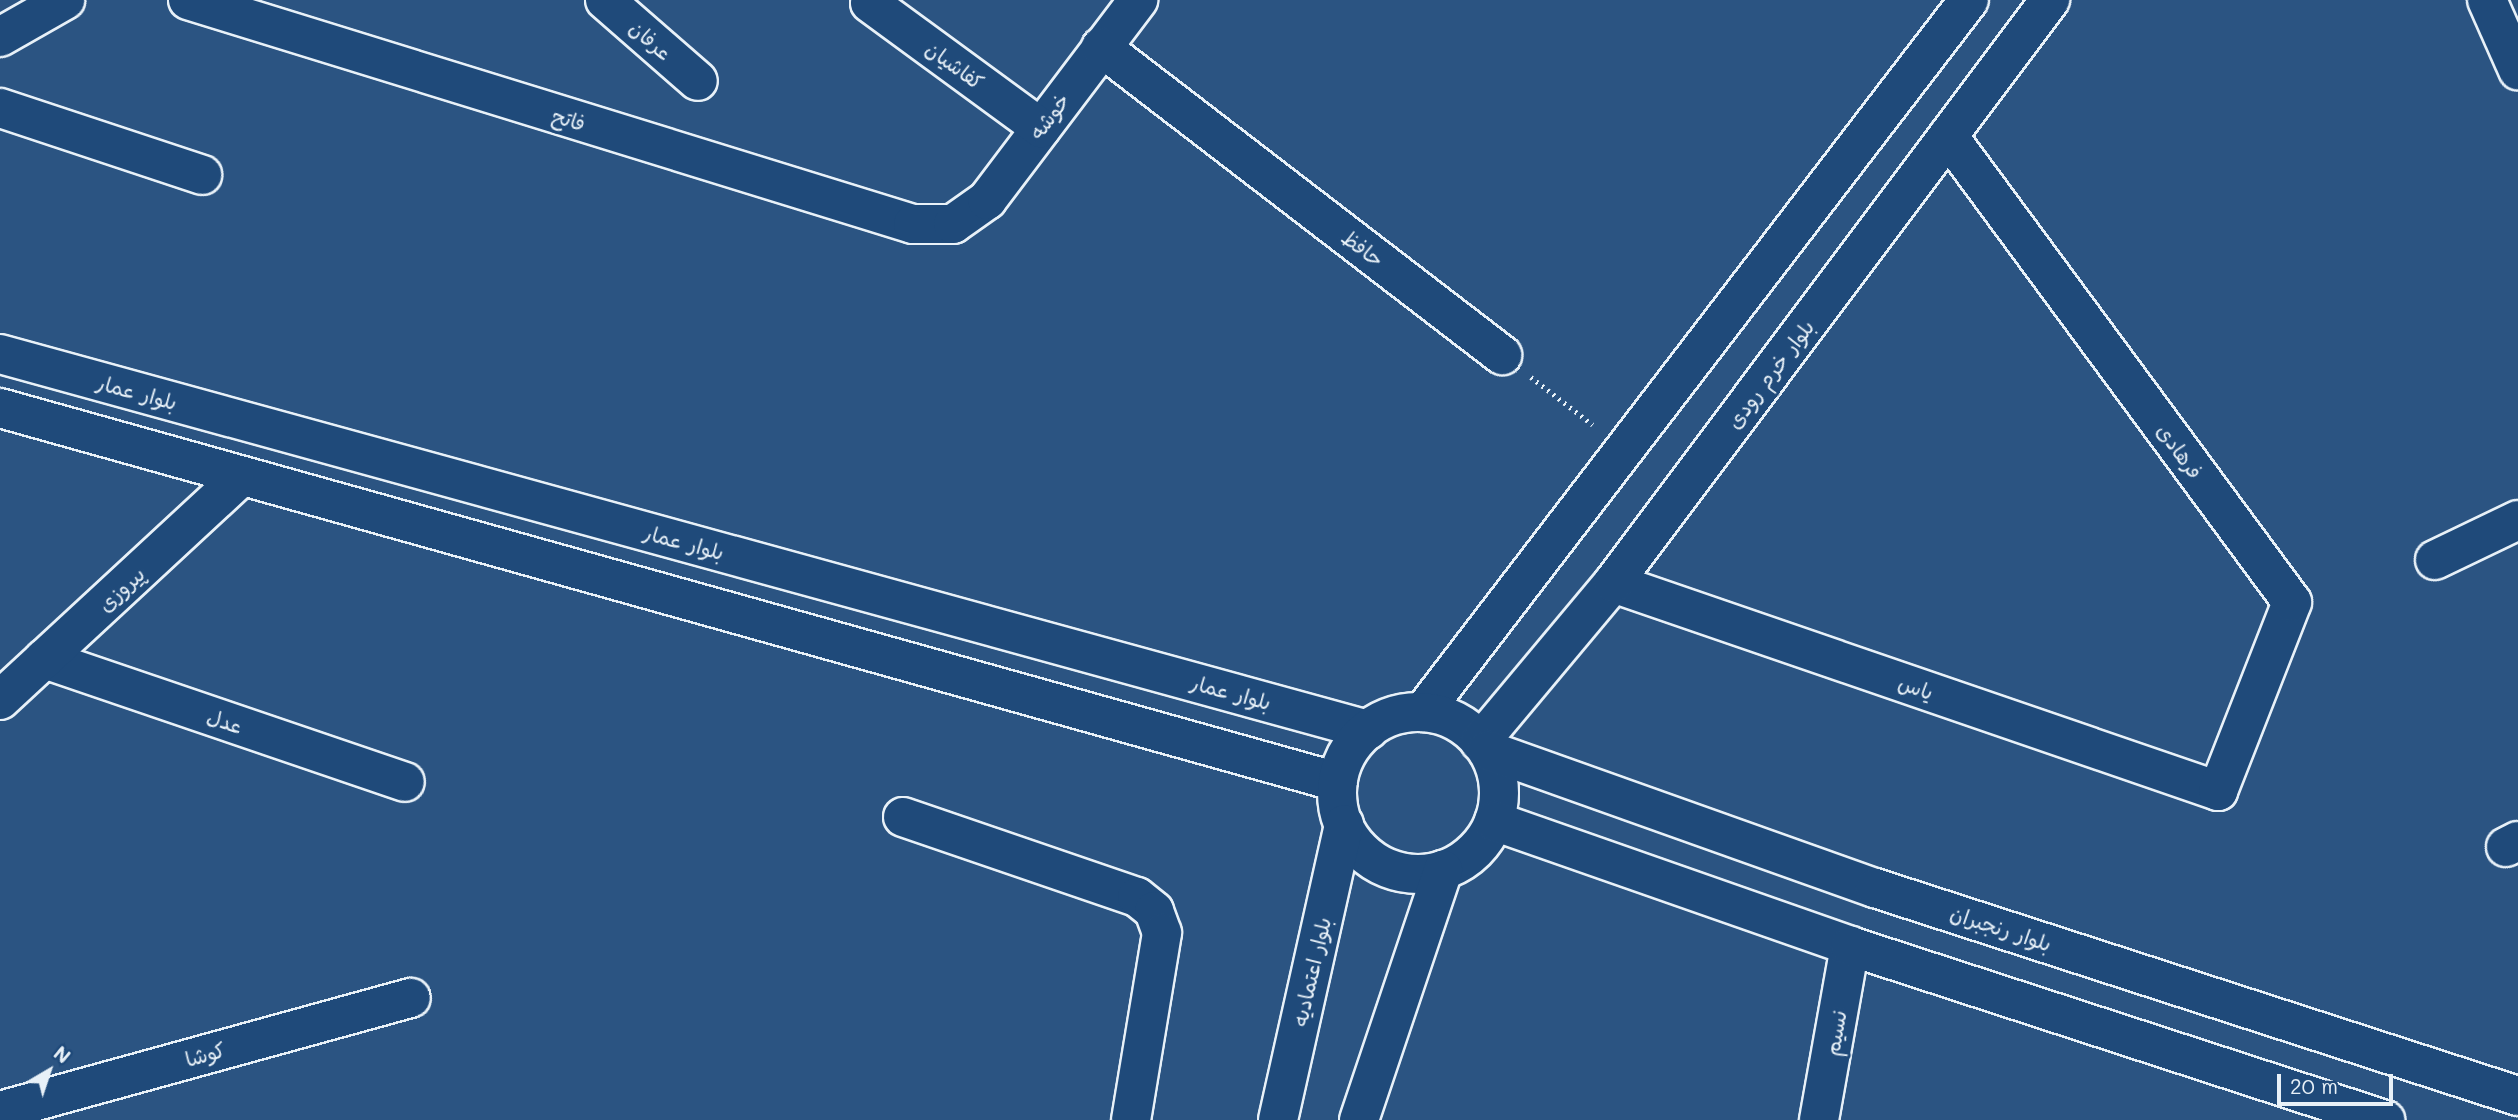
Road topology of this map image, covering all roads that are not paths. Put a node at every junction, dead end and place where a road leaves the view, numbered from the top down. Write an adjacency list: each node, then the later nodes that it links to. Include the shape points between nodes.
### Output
1 (65, 0): 10 (main road)
2 (188, 0): 9 (main road, فاتح)
3 (604, 0): 13 (main road, عرفان)
4 (1138, 0): 11 (main road, خوشه)
5 (1969, 0): 28 (main road)
6 (2050, 0): 16 (main road, بلوار خرم رودی)
7 (2487, 0): 12 (main road)
8 (870, 3): 15 (main road, کفاشیان)
9 (271, 12): 18 (main road, فاتح, via 913,224)
10 (0, 37)
11 (1101, 47): 15 (main road, خوشه); 20 (main road, حافظ)
12 (2518, 70)
13 (698, 81)
14 (0, 108): 17 (main road)
15 (1041, 128): 18 (main road, خوشه, via 987,200)
16 (1948, 136): 25 (main road, بلوار خرم رودی); 33 (main road, فرهادی, via 2292,603)
17 (202, 175)
18 (953, 224)
19 (0, 354): 29 (main road, بلوار عمار)
20 (1502, 355)
21 (0, 408): 22 (main road)
22 (241, 477): 26 (main road, پیروزی); 32 (main road)
23 (2518, 520): 24 (main road)
24 (2435, 560)
25 (1613, 583): 30 (main road, بلوار خرم رودی); 33 (main road, یاس)
26 (44, 659): 27 (main road, پیروزی); 31 (main road, عدل)
27 (0, 699)
28 (1423, 712): 29 (main road, via 1388,718); 30 (main road, via 1455,721)
29 (1368, 730): 32 (main road, via 1348,754)
30 (1484, 746): 35 (main road, via 1499,786); 40 (main road, بلوار رنجبران, via 1875,888)
31 (405, 782)
32 (1338, 782): 36 (main road)
33 (2218, 791)
34 (903, 817): 42 (main road, via 1137,897 1154,911 1162,933)
35 (1494, 821): 37 (main road, via 1474,852); 38 (main road)
36 (1344, 824): 37 (main road, via 1360,848 1382,865 1419,874); 43 (main road, بلوار اعتمادیه)
37 (1443, 870): 44 (main road)
38 (1850, 946): 45 (main road, نسیم); 46 (main road)
39 (411, 998): 41 (main road, کوشا)
40 (2518, 1096)
41 (0, 1111)
42 (1131, 1120)
43 (1278, 1120)
44 (1359, 1120)
45 (1819, 1120)
46 (2385, 1120)

